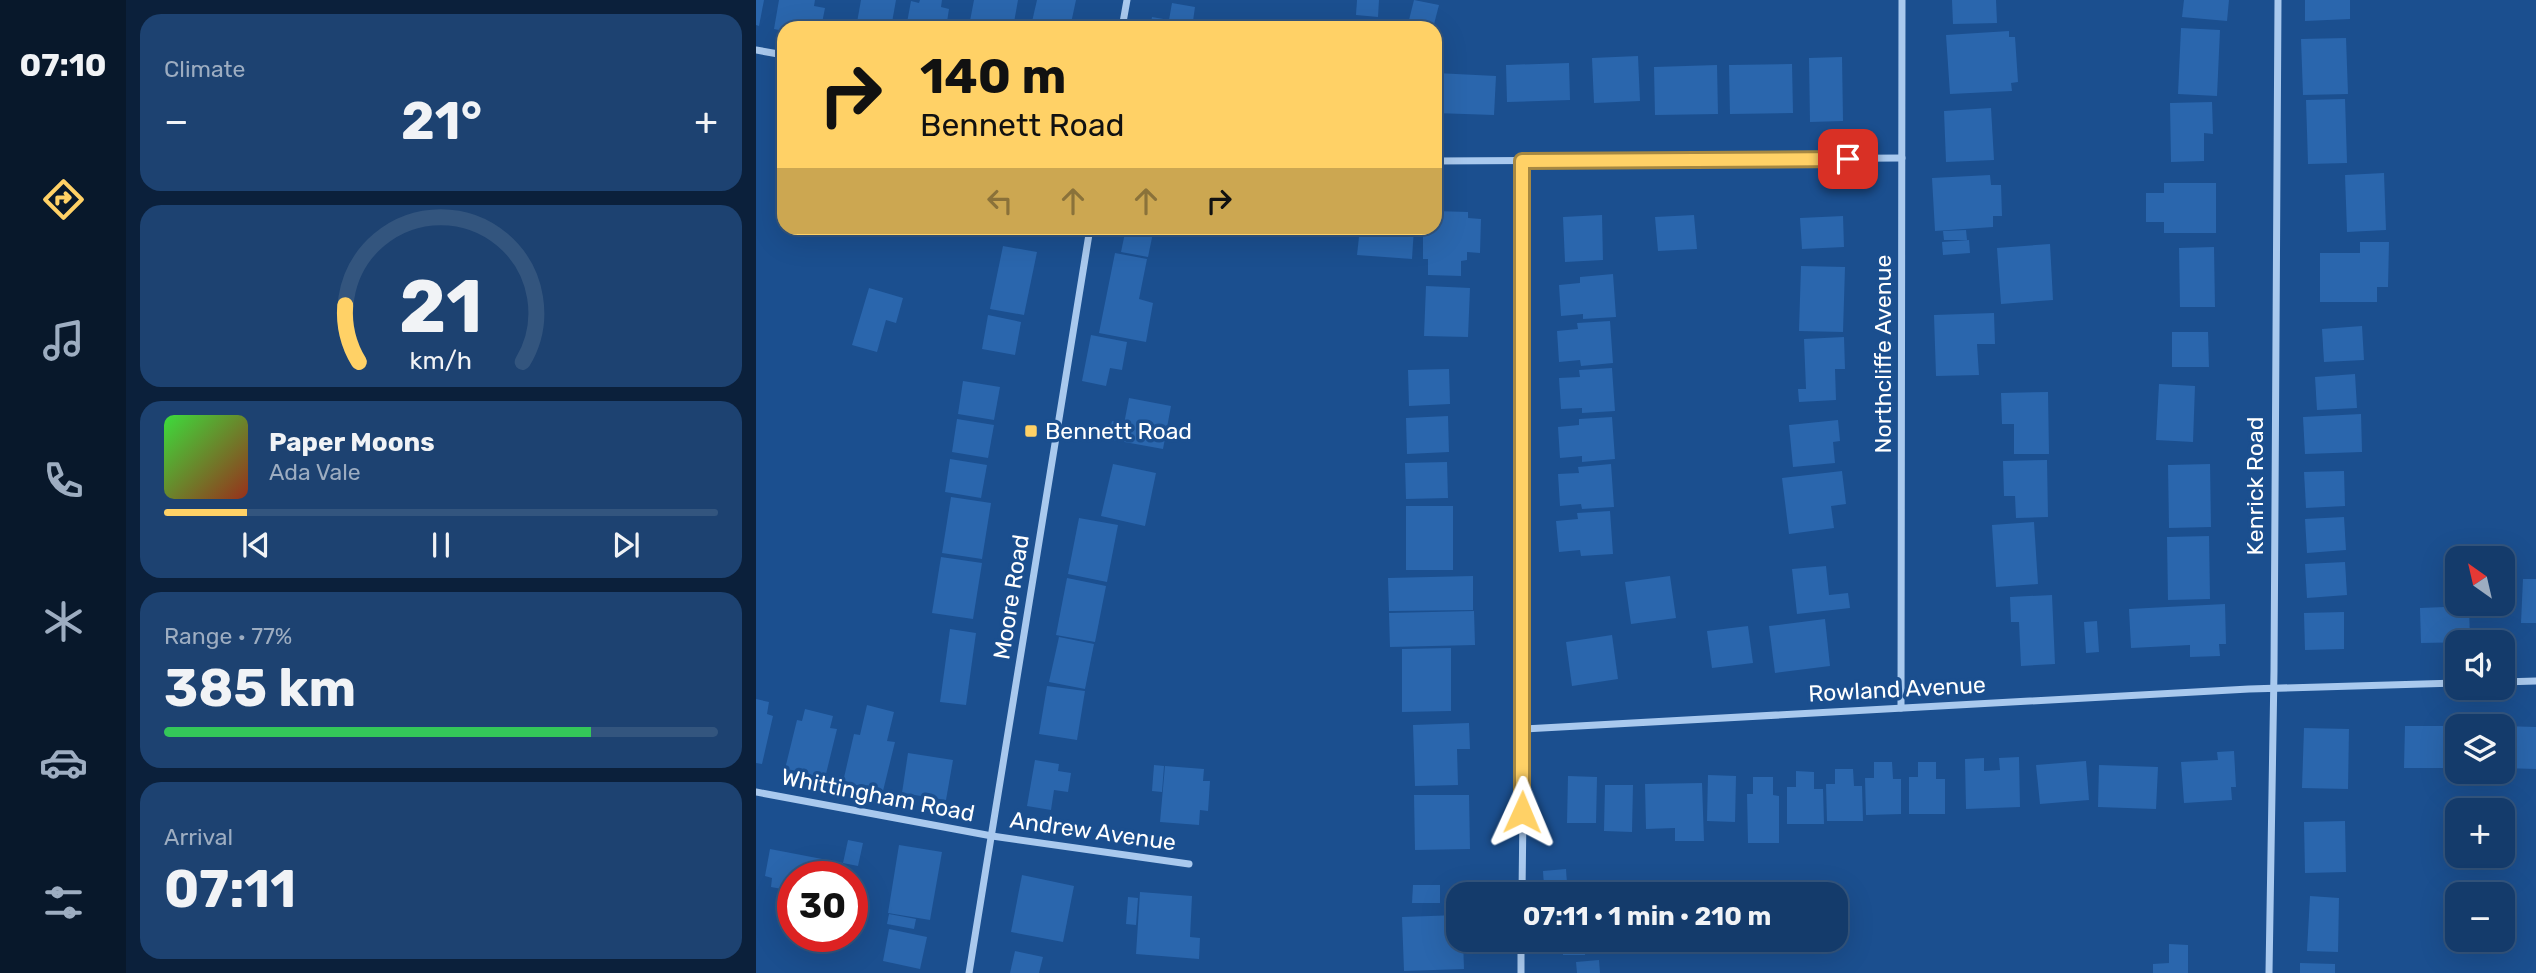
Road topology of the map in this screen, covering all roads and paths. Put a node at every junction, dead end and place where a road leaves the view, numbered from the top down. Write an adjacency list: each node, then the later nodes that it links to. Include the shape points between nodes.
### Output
1 (1127, 0): 4 (street)
2 (1902, 0): 7 (street, Northcliffe Avenue)
3 (2277, 0): 14 (street, Kenrick Road)
4 (1123, 21)
5 (756, 50): 6 (street)
6 (777, 54)
7 (1902, 158): 9 (street); 15 (street, Northcliffe Avenue)
8 (1442, 161): 9 (street)
9 (1522, 161): 16 (street)
10 (1089, 235): 18 (street, Moore Road)
11 (2536, 681): 12 (street)
12 (2515, 682)
13 (2445, 683): 14 (street, Rowland Avenue)
14 (2273, 688): 15 (street, Rowland Avenue); 24 (street, Kenrick Road)
15 (1901, 708): 16 (street, Rowland Avenue)
16 (1524, 729): 20 (street)
17 (756, 792): 18 (street, Whittingham Road)
18 (992, 836): 19 (street, Andrew Avenue); 22 (street, Moore Road)
19 (1189, 864)
20 (1522, 882)
21 (1521, 952): 23 (street)
22 (969, 973)
23 (1521, 973)
24 (2269, 973)

